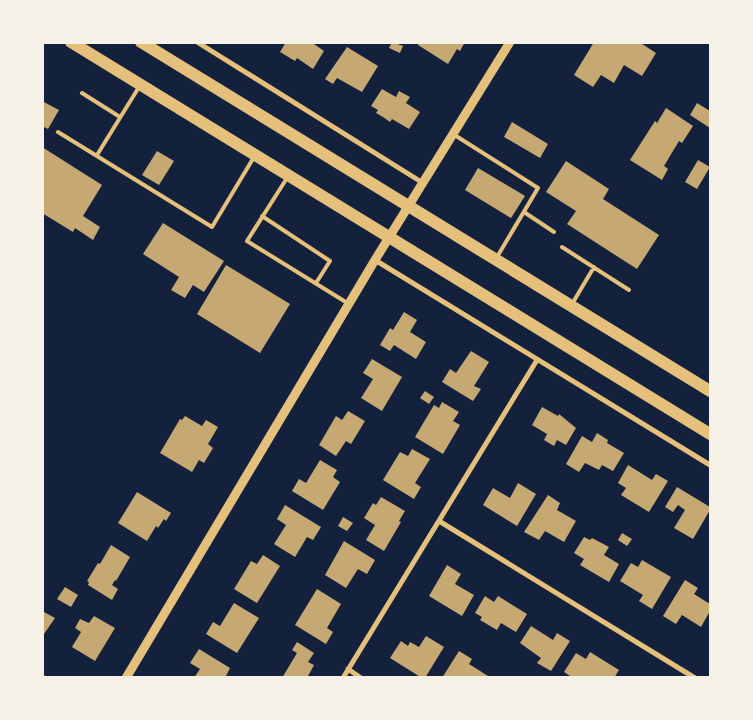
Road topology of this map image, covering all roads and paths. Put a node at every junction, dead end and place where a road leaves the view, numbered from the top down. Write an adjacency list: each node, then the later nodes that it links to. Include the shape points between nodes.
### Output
1 (71, 42): 5 (main road)
2 (141, 42): 14 (main road)
3 (197, 42): 13 (street)
4 (510, 42): 9 (street)
5 (141, 85): 7 (lane); 11 (main road)
6 (82, 93): 7 (lane)
7 (120, 117): 10 (lane)
8 (58, 132): 10 (lane)
9 (453, 134): 13 (street); 15 (lane, via 538,188)
10 (96, 155): 11 (lane, via 212,227)
11 (255, 155): 12 (main road)
12 (289, 176): 16 (lane); 18 (main road)
13 (422, 183): 14 (street)
14 (409, 206): 18 (street); 20 (main road)
15 (524, 212): 17 (lane); 20 (lane)
16 (262, 216): 23 (lane, via 330,261); 23 (lane, via 247,241)
17 (554, 232)
18 (389, 238): 21 (street); 29 (main road)
19 (562, 247): 22 (lane)
20 (496, 259): 26 (main road)
21 (375, 260): 25 (street); 27 (street)
22 (594, 267): 24 (lane); 26 (lane)
23 (316, 283): 25 (lane)
24 (629, 290)
25 (349, 304): 33 (street)
26 (571, 306): 28 (main road)
27 (537, 360): 30 (street); 31 (street)
28 (710, 391)
29 (710, 434)
30 (710, 466)
31 (439, 521): 32 (street); 36 (street)
32 (348, 669): 34 (street); 35 (street)
33 (126, 678)
34 (343, 678)
35 (361, 678)
36 (695, 678)

